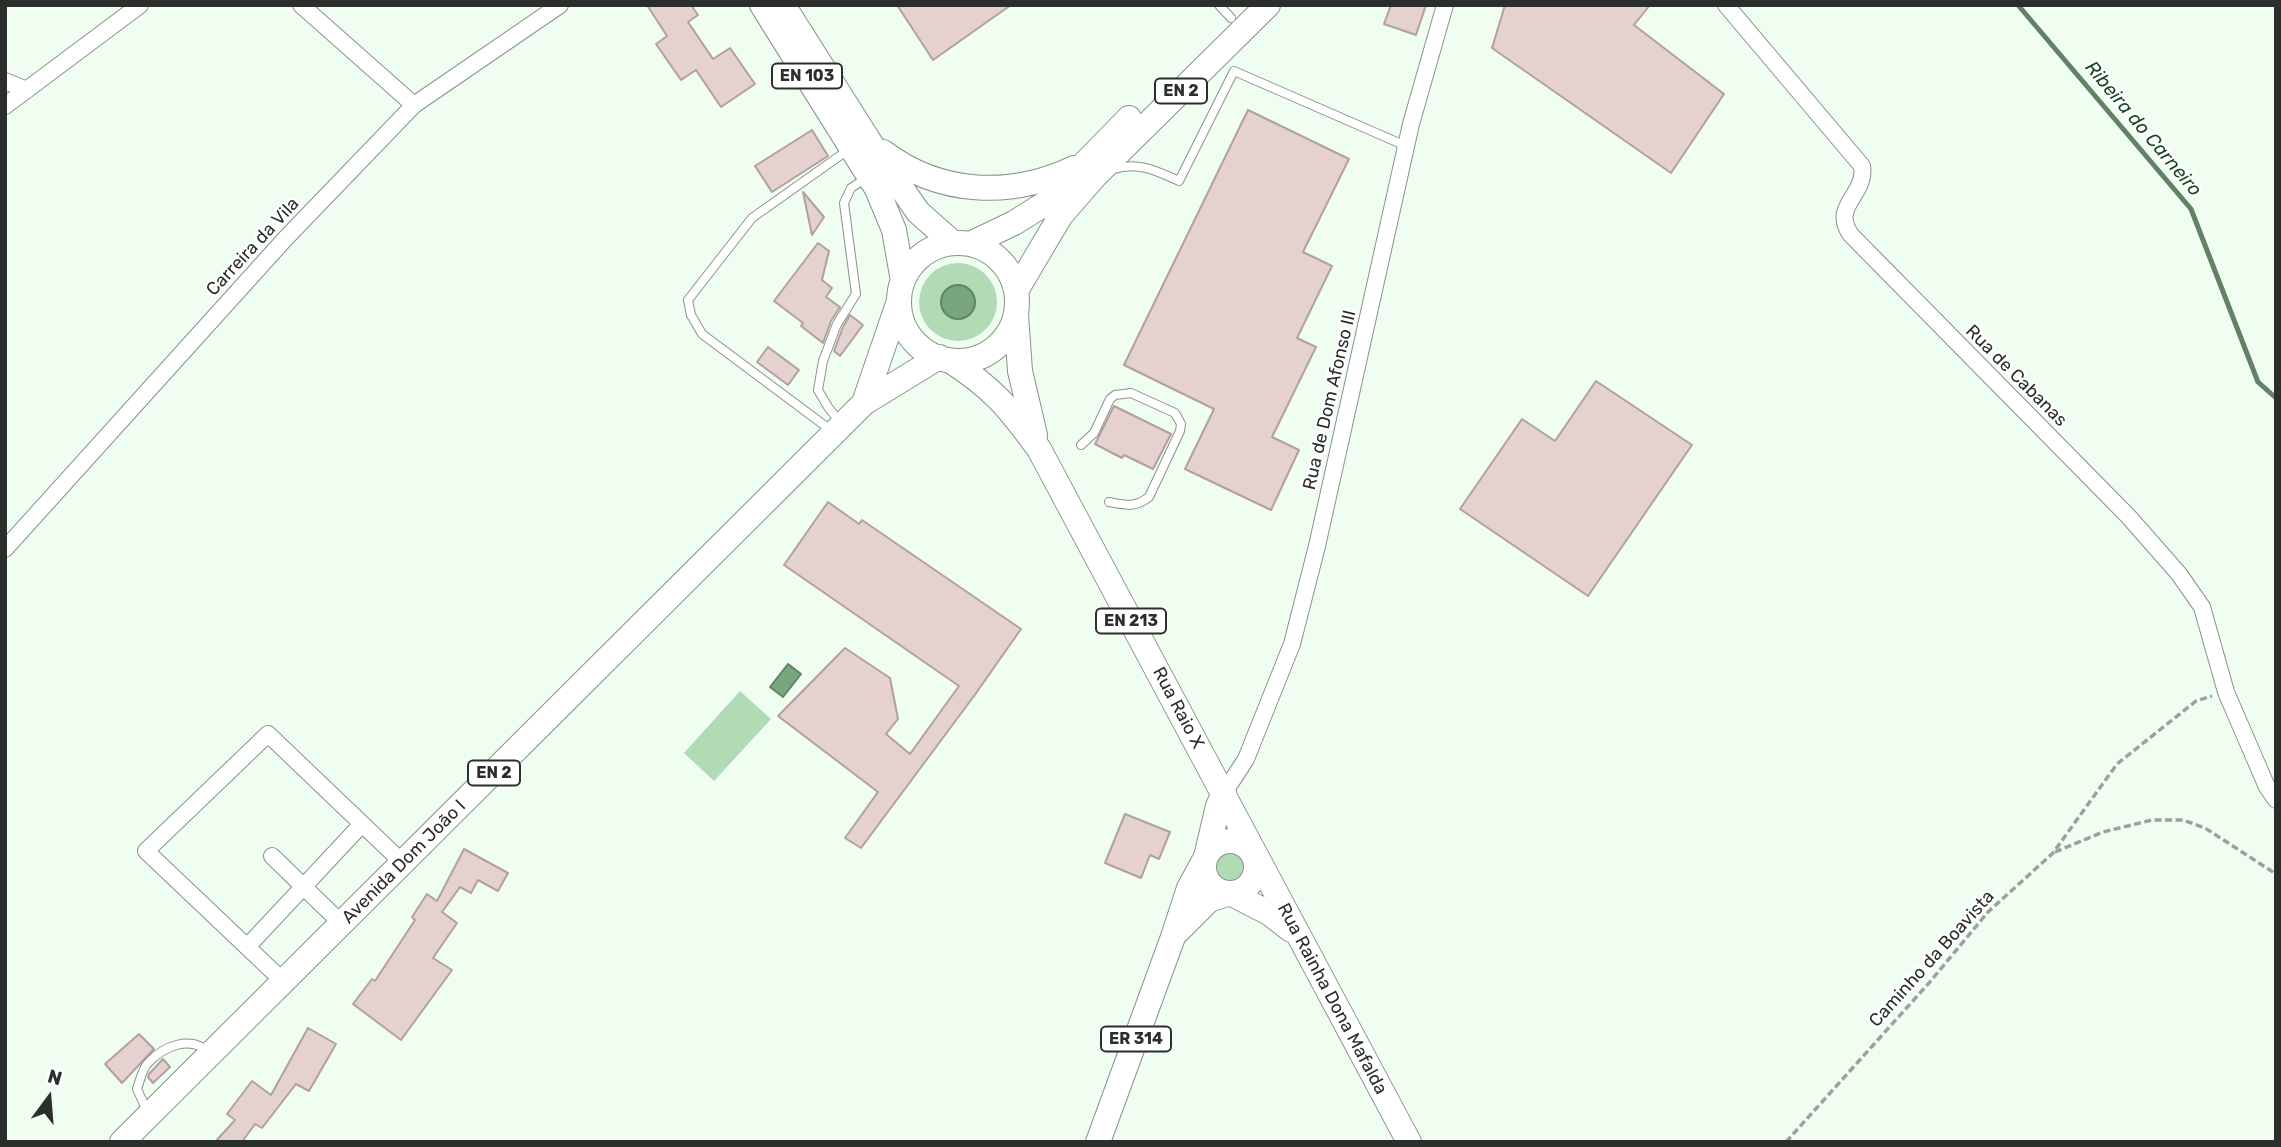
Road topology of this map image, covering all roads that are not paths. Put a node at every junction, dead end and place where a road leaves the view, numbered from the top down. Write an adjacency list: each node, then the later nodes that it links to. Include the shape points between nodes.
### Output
1 (140, 5): 11 (street)
2 (301, 5): 12 (street)
3 (560, 5): 12 (street, Carreira da Vila)
4 (762, 5): 14 (main road, EN 103)
5 (783, 5): 14 (main road, EN 103)
6 (1268, 5): 16 (main road, EN 2)
7 (1445, 5): 15 (street, Rua de Dom Afonso III)
8 (1726, 5): 29 (street, Rua de Cabanas, via 1862,166 1860,185 1845,210 1845,226 2128,516 2202,607 2226,692)
9 (1231, 10): 16 (main road, EN 2)
10 (5, 81): 11 (street)
11 (27, 90): 13 (street)
12 (414, 105): 27 (street, Carreira da Vila, via 285,239)
13 (5, 106)
14 (861, 144): 16 (main road, via 910,171 964,187 1017,186); 17 (main road, EN 103); 18 (main road, EN 103, via 918,212); 23 (lane, via 752,218 688,300 702,334)
15 (1406, 146): 16 (lane, via 1234,71 1179,181 1128,164); 28 (street, Rua de Dom Afonso III, via 1292,644 1246,759)
16 (1089, 170): 18 (main road, EN 2, via 1014,223); 20 (main road, EN 2)
17 (870, 176): 19 (main road, EN 103, via 892,223); 23 (lane, via 851,188 844,203 856,294 837,324 818,390)
18 (961, 244): 19 (main road, EN 2, via 937,247 922,255); 20 (main road, via 986,250 1000,261 1010,275)
19 (901, 291): 21 (main road, via 901,318 909,335 922,349); 22 (main road, Avenida Dom João I / EN 2)
20 (1016, 303): 21 (main road, EN 2, via 1010,331 999,345 967,360); 25 (main road, Rua Raio X / EN 213, via 1020,371)
21 (944, 359): 22 (main road, Avenida Dom João I / EN 2); 25 (main road, Rua Raio X / EN 213, via 991,389)
22 (864, 403): 23 (main road, Avenida Dom João I / EN 2)
23 (838, 429): 34 (main road, Avenida Dom João I / EN 2)
24 (1081, 445): 26 (lane, via 1094,433 1110,399 1122,393 1150,401 1179,418 1180,431 1149,497 1131,506)
25 (1039, 449): 28 (main road, Rua Raio X / EN 213)
26 (1109, 502)
27 (5, 549)
28 (1224, 793): 32 (main road); 33 (main road, Rua Raio X / EN 213)
29 (2276, 800)
30 (362, 824): 34 (street); 35 (street); 40 (street, via 268,734 146,851)
31 (272, 856): 35 (street)
32 (1206, 857): 33 (main road, via 1212,848 1230,841 1249,848); 36 (main road, EN 213, via 1208,881); 38 (main road, ER 314, via 1186,896)
33 (1255, 857): 36 (main road, via 1257,867 1248,886); 39 (main road, Rua Rainha Dona Mafalda / EN 213)
34 (403, 863): 37 (main road, Avenida Dom João I / EN 2)
35 (303, 887): 37 (street); 40 (street)
36 (1230, 893): 38 (main road, ER 314, via 1209,900); 39 (main road, EN 213, via 1269,913)
37 (342, 924): 41 (main road, Avenida Dom João I / EN 2)
38 (1173, 937): 45 (main road, ER 314)
39 (1300, 937): 46 (main road, Rua Rainha Dona Mafalda / EN 213)
40 (247, 947): 41 (street)
41 (284, 982): 42 (main road, Avenida Dom João I / EN 2)
42 (211, 1054): 43 (main road, Avenida Dom João I / EN 2); 43 (lane, via 201,1045 175,1043 146,1064 137,1089)
43 (149, 1115): 44 (main road, Avenida Dom João I / EN 2)
44 (122, 1142)
45 (1098, 1142)
46 (1409, 1142)

